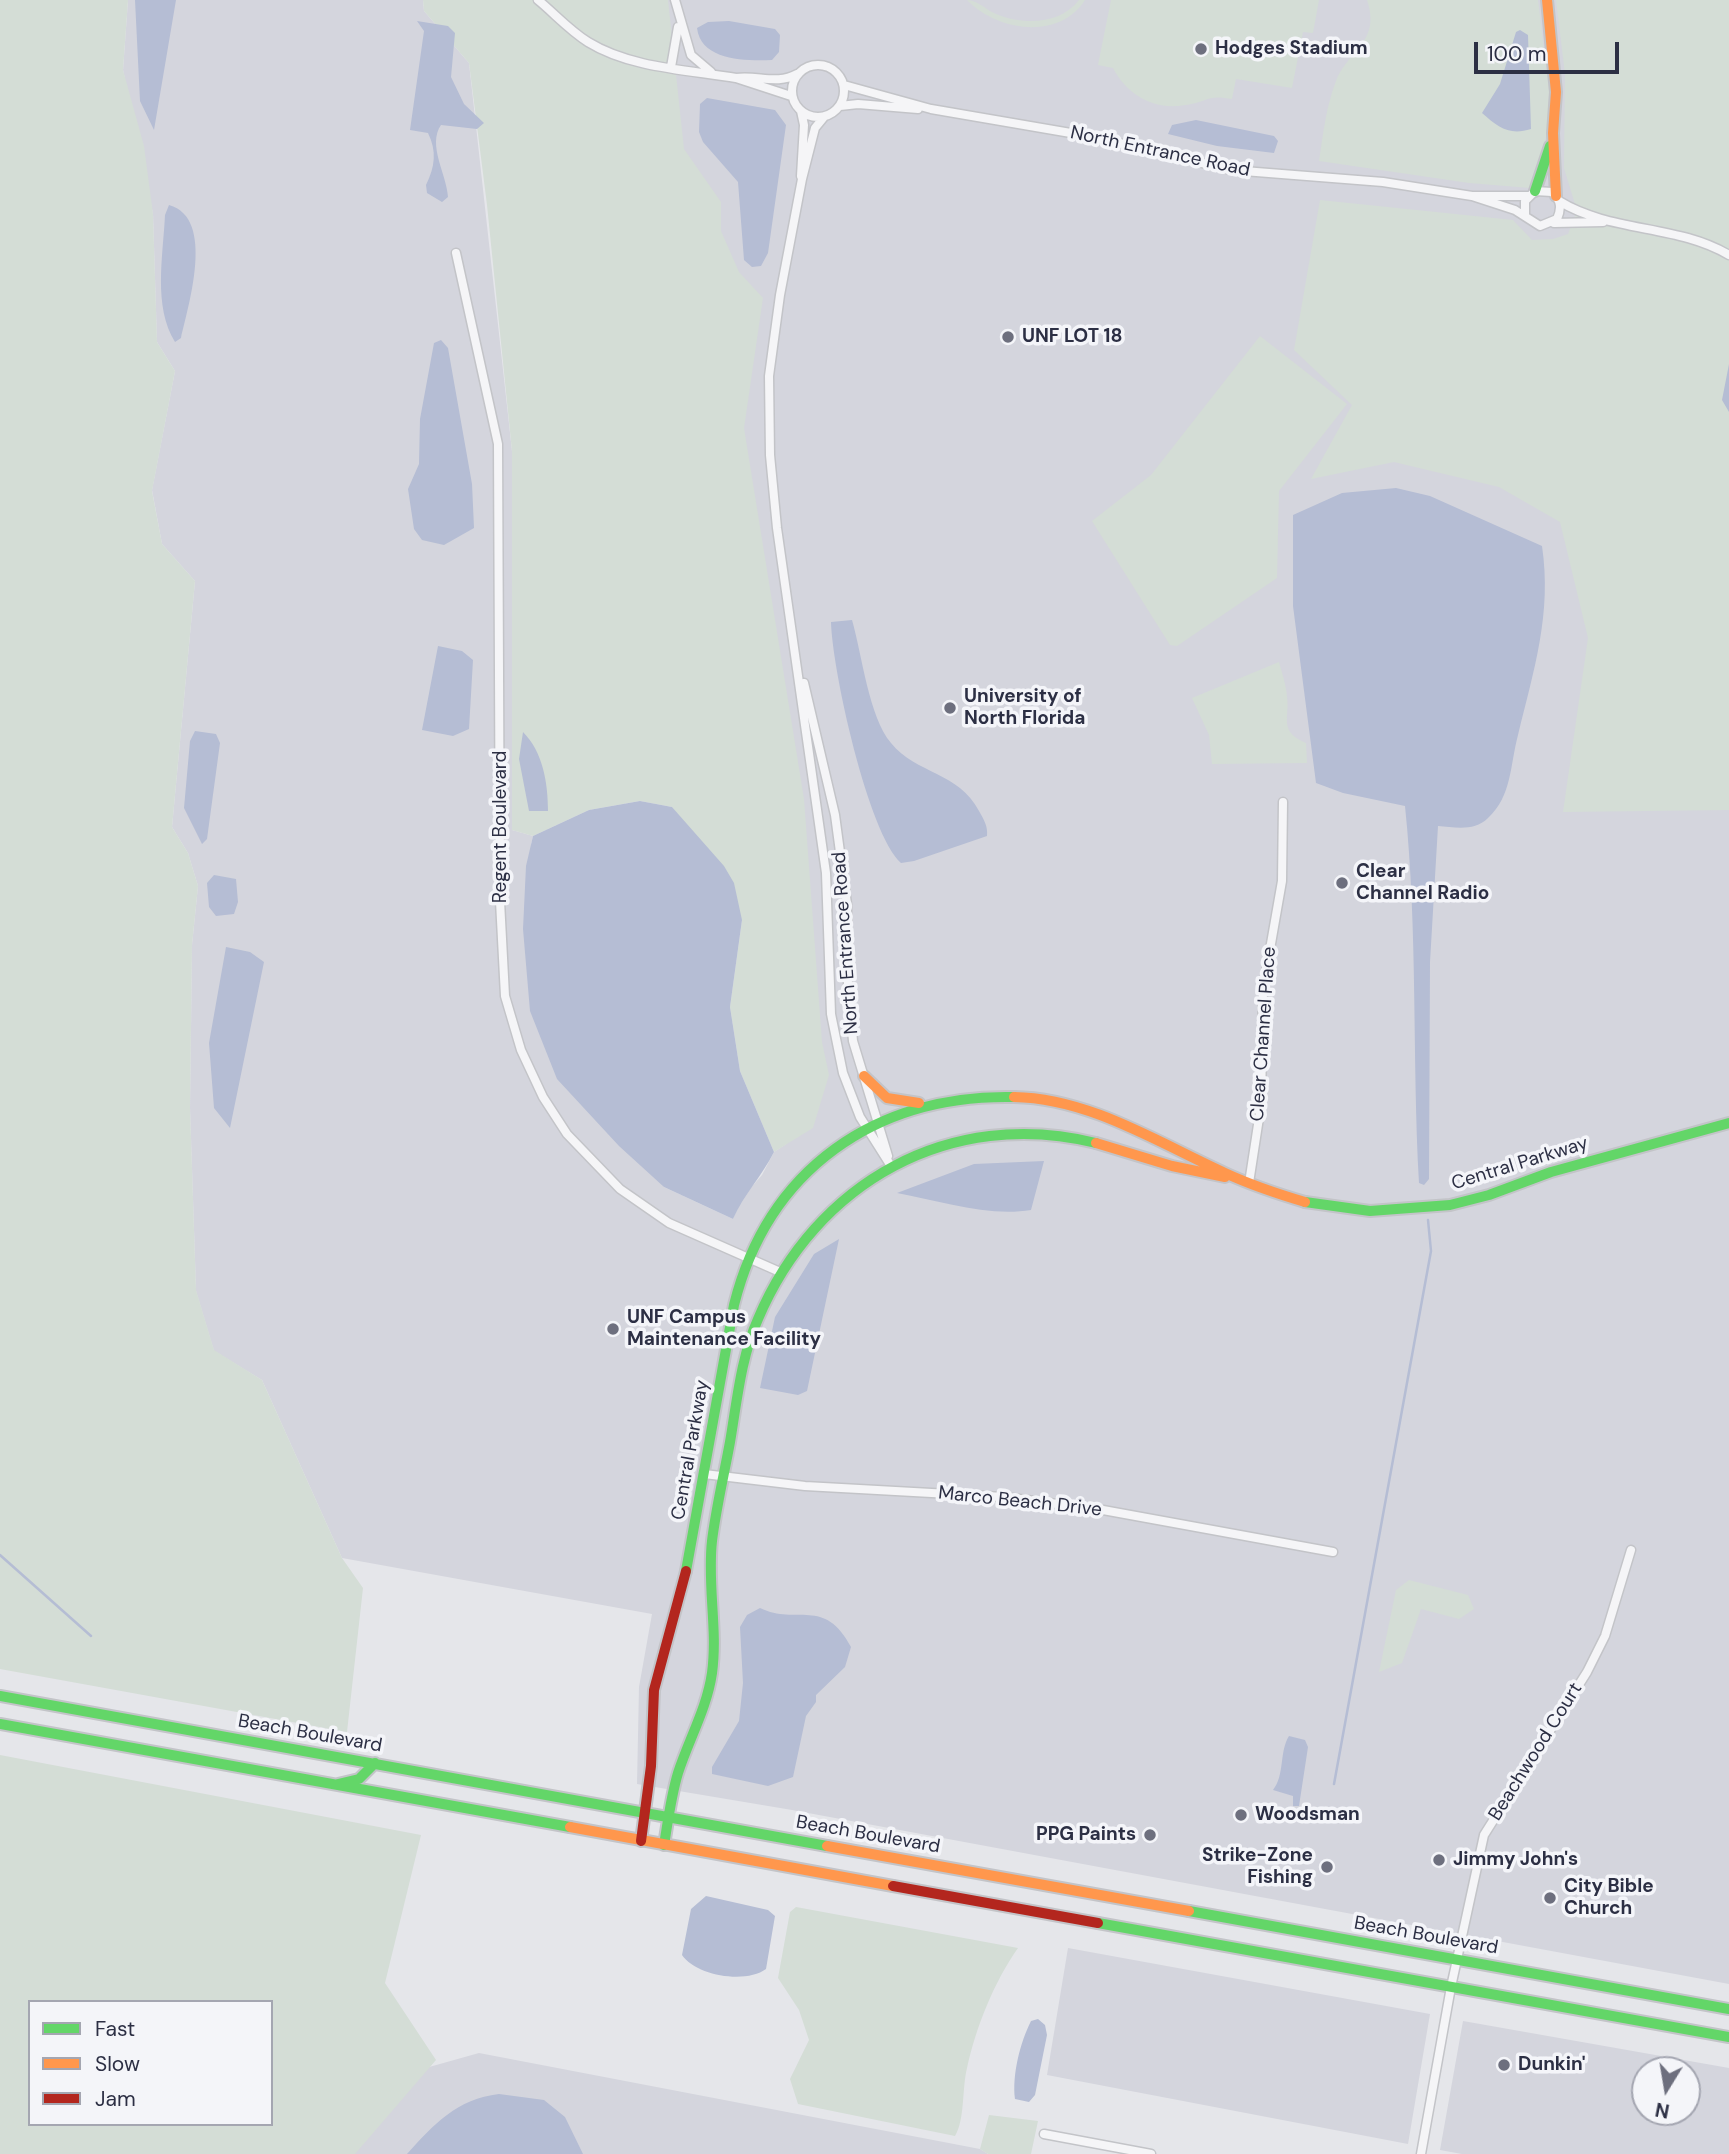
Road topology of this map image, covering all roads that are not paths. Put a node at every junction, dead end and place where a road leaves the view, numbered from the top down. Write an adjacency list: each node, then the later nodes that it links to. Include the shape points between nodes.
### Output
1 (538, 0): 5 (street, via 567,28 599,48)
2 (674, 0): 4 (street)
3 (1547, 0): 15 (main road, via 1556,92)
4 (679, 21): 5 (street); 6 (street, via 691,55)
5 (671, 66): 6 (street)
6 (715, 74): 8 (street)
7 (797, 74): 8 (street, via 778,81); 9 (street, via 808,66 822,65 835,71); 10 (street)
8 (736, 78): 10 (street)
9 (844, 85): 11 (street); 12 (street)
10 (792, 96): 13 (street)
11 (840, 106): 12 (street); 14 (street)
12 (931, 109): 18 (street, North Entrance Road, via 1094,137 1231,170)
13 (801, 111): 14 (street); 16 (street)
14 (824, 117): 16 (street, via 815,128)
15 (1553, 133): 17 (main road); 19 (main road)
16 (802, 178): 25 (street, North Entrance Road, via 780,295 768,401 771,481)
17 (1532, 194): 18 (street); 19 (street, via 1546,190); 20 (street)
18 (1472, 196): 20 (street)
19 (1558, 199): 21 (street); 22 (street, via 1560,212)
20 (1525, 215): 22 (street, via 1540,226)
21 (1603, 222): 22 (street); 24 (street, via 1678,236)
22 (1552, 223)
23 (456, 253): 36 (street, Regent Boulevard, via 498,444 500,901 508,1007 542,1097 594,1165 669,1223)
24 (1729, 256)
25 (797, 659): 27 (street, North Entrance Road, via 816,726); 28 (street, North Entrance Road)
26 (1283, 802): 35 (street, Clear Channel Place, via 1282,881 1263,989 1261,1104)
27 (841, 857): 28 (street); 29 (street, North Entrance Road, via 847,904 849,1016)
28 (827, 877): 33 (street, North Entrance Road, via 831,1014 843,1073)
29 (864, 1076): 30 (main road, via 887,1098); 31 (street, North Entrance Road)
30 (925, 1103): 31 (main road, Central Parkway); 35 (main road, Central Parkway, via 989,1094 1073,1107)
31 (878, 1121): 33 (main road, Central Parkway); 34 (street, North Entrance Road)
32 (1729, 1122): 35 (main road, Central Parkway, via 1529,1178 1478,1199 1404,1210 1318,1207)
33 (865, 1127): 34 (street, North Entrance Road); 36 (main road, Central Parkway, via 802,1175 779,1202)
34 (891, 1166): 35 (main road, Central Parkway, via 953,1142 1036,1133 1098,1142 1186,1172); 37 (main road, Central Parkway, via 822,1217)
35 (1244, 1181)
36 (749, 1258): 37 (street, Regent Boulevard); 38 (main road, Central Parkway, via 734,1306)
37 (780, 1272): 39 (main road, Central Parkway, via 748,1346)
38 (704, 1474): 39 (street, Marco Beach Drive); 47 (main road, Central Parkway, via 693,1542 654,1691)
39 (724, 1476): 41 (street, Marco Beach Drive, via 805,1486 1004,1497); 48 (main road, Central Parkway, via 711,1556 712,1671)
40 (1631, 1550): 51 (street, Beachwood Court, via 1605,1636 1587,1672 1484,1835)
41 (1333, 1552)
42 (0, 1696): 44 (main road, Beach Boulevard)
43 (0, 1724): 45 (main road)
44 (375, 1763): 45 (main road, via 359,1779); 46 (main road, via 378,1785); 47 (main road, Beach Boulevard)
45 (334, 1786): 46 (main road)
46 (386, 1795): 49 (main road)
47 (645, 1812): 48 (main road, Beach Boulevard); 49 (main road, Central Parkway)
48 (668, 1817): 50 (main road, Central Parkway); 51 (main road, Beach Boulevard)
49 (641, 1841): 50 (main road)
50 (664, 1845): 52 (main road)
51 (1457, 1959): 52 (street, Beachwood Court); 53 (main road, Beach Boulevard)
52 (1451, 1987): 54 (main road); 58 (street, Beachwood Court)
53 (1729, 2009)
54 (1729, 2038)
55 (1044, 2134): 56 (street)
56 (1098, 2150): 57 (street)
57 (1151, 2154)
58 (1421, 2154)

